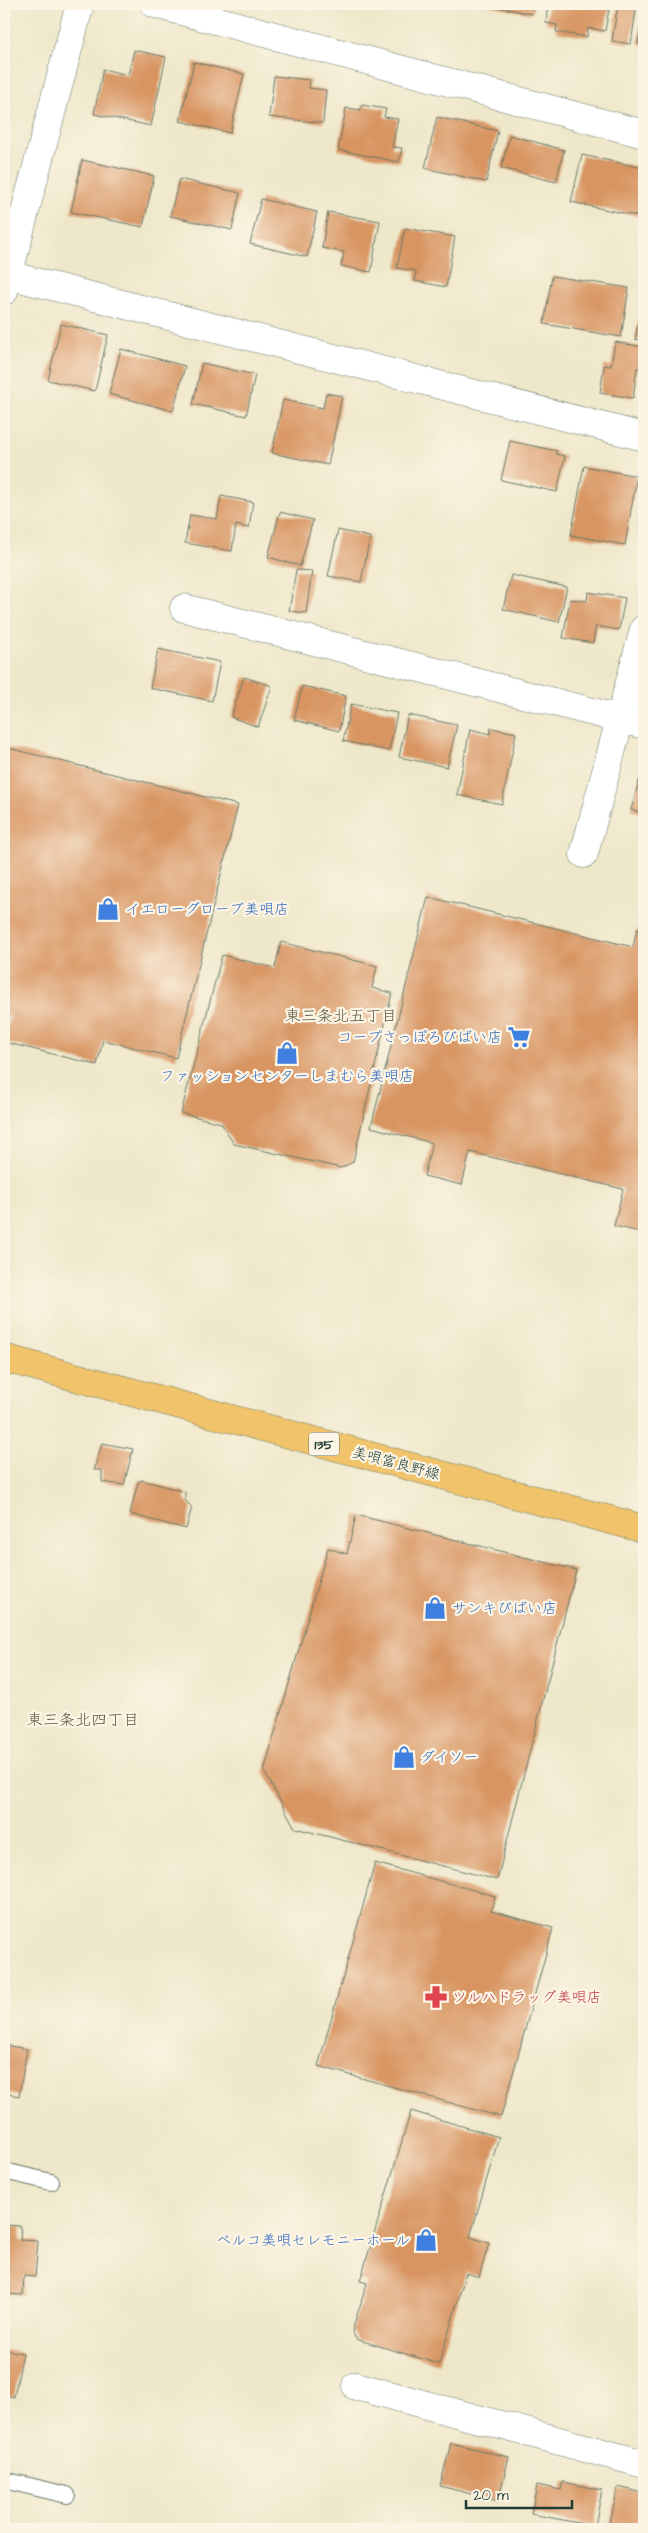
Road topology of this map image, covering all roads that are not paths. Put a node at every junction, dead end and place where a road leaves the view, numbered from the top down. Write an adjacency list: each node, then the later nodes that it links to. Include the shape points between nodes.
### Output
1 (80, 4): 4 (street)
2 (155, 4): 3 (street)
3 (644, 134)
4 (6, 283): 5 (street)
5 (644, 437)
6 (184, 608): 8 (street)
7 (644, 629): 8 (street)
8 (633, 722): 9 (street)
9 (584, 854)
10 (4, 1358): 11 (main road, 美唄富良野線 / 135)
11 (644, 1528)
12 (4, 2171): 13 (lane)
13 (51, 2182)
14 (356, 2386): 15 (street)
15 (644, 2464)
16 (4, 2480): 17 (lane)
17 (67, 2495)

